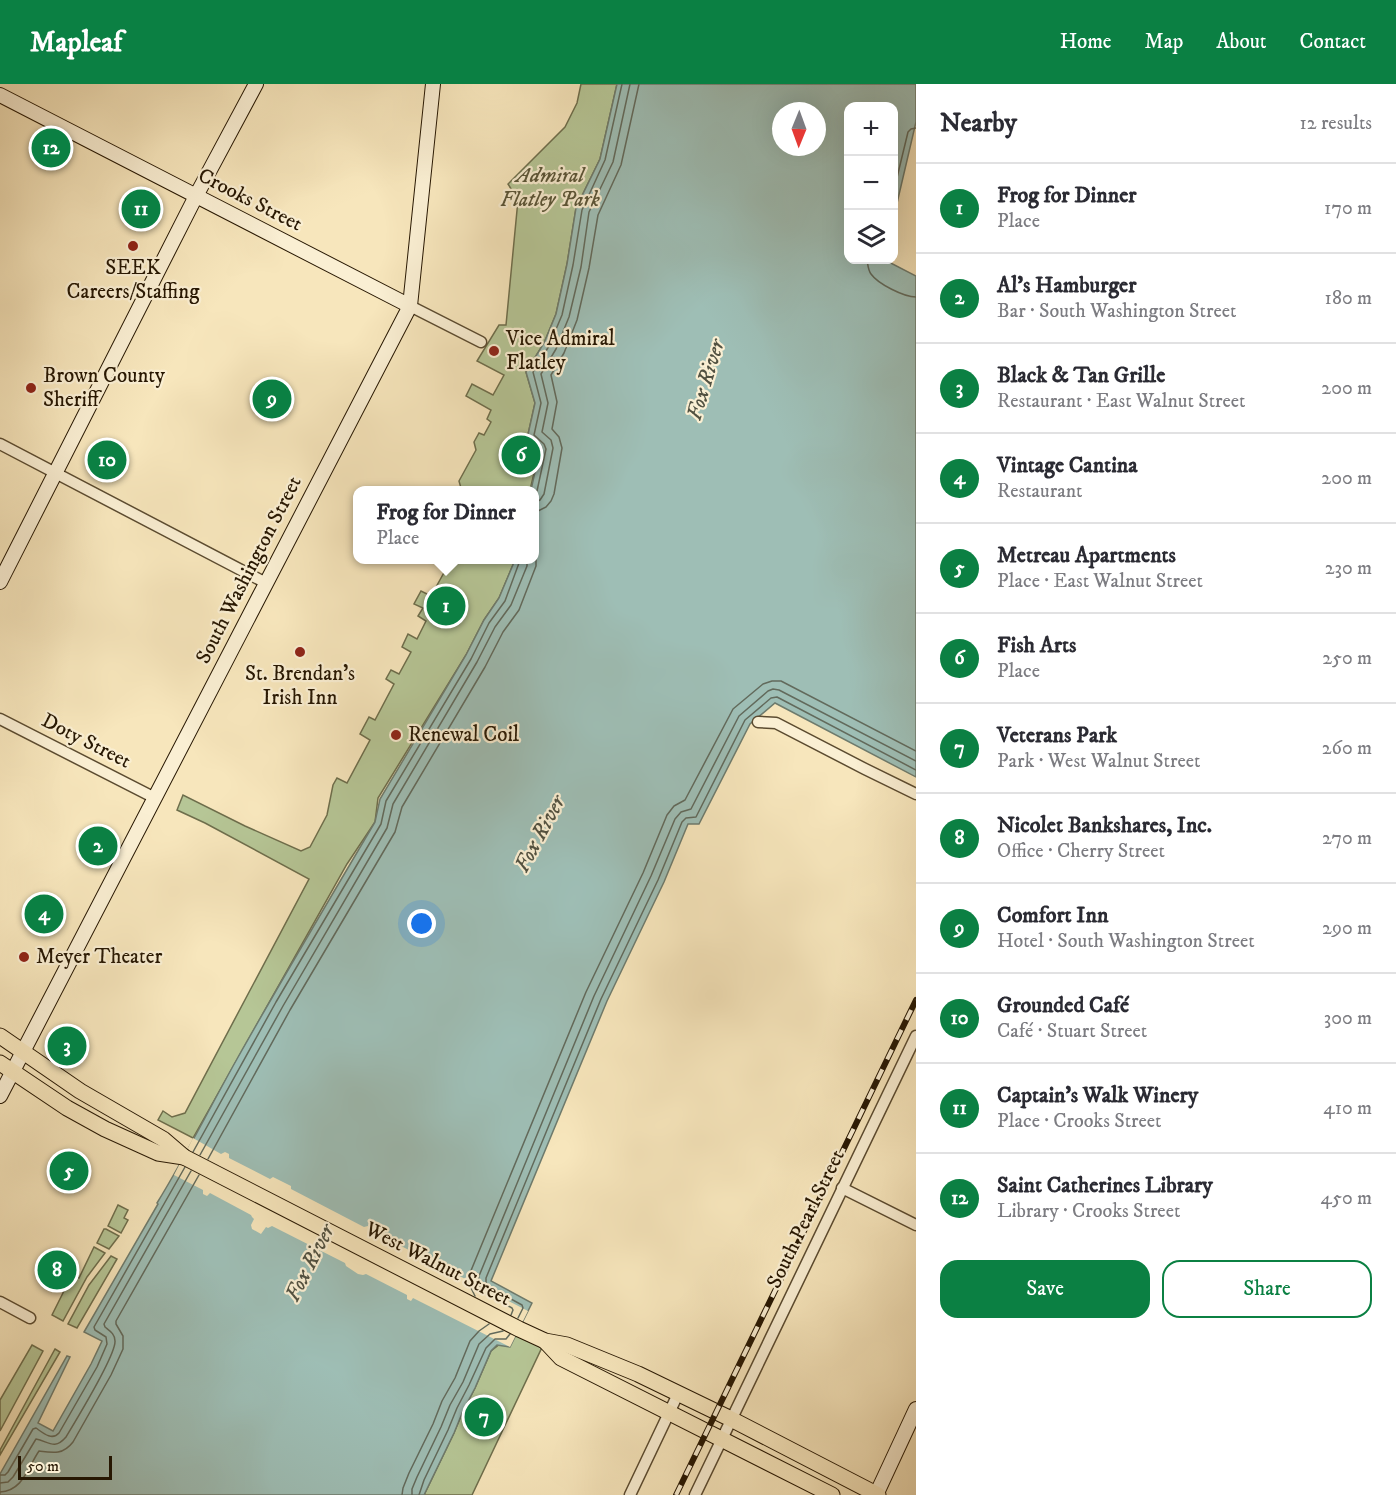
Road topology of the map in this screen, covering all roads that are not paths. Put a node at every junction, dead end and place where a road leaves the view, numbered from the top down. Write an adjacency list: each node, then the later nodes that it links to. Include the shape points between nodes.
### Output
1 (256, 84): 4 (street)
2 (433, 84): 5 (street, South Washington Street)
3 (0, 95): 4 (street, Crooks Street)
4 (196, 195): 5 (street, Crooks Street); 8 (street)
5 (410, 306): 6 (street, Crooks Street); 10 (street, South Washington Street)
6 (481, 342)
7 (0, 444): 8 (street)
8 (57, 472): 9 (street); 10 (street)
9 (0, 582)
10 (266, 583): 14 (street, South Washington Street)
11 (0, 719): 14 (street, Doty Street)
12 (758, 722): 13 (street, via 776,723)
13 (916, 794)
14 (155, 798): 17 (street, South Washington Street)
15 (0, 1036): 17 (main road)
16 (916, 1036): 21 (street, South Pearl Street)
17 (22, 1052): 18 (street, South Washington Street); 20 (main road)
18 (6, 1067): 19 (street, South Washington Street); 20 (main road, via 105,1129 158,1153)
19 (0, 1096)
20 (184, 1156): 25 (main road, West Walnut Street)
21 (842, 1188): 22 (street); 29 (street, South Pearl Street)
22 (916, 1225)
23 (0, 1302): 24 (street)
24 (30, 1318)
25 (545, 1341): 26 (main road, West Walnut Street, via 567,1345); 28 (main road, West Walnut Street, via 561,1358)
26 (678, 1394): 28 (street); 29 (main road, West Walnut Street)
27 (916, 1410): 34 (street)
28 (669, 1413): 30 (main road, West Walnut Street); 31 (street)
29 (731, 1419): 30 (street, South Pearl Street); 34 (main road, West Walnut Street)
30 (722, 1439): 32 (street, South Pearl Street); 33 (main road, West Walnut Street)
31 (630, 1495)
32 (694, 1495)
33 (832, 1495)
34 (877, 1495)

